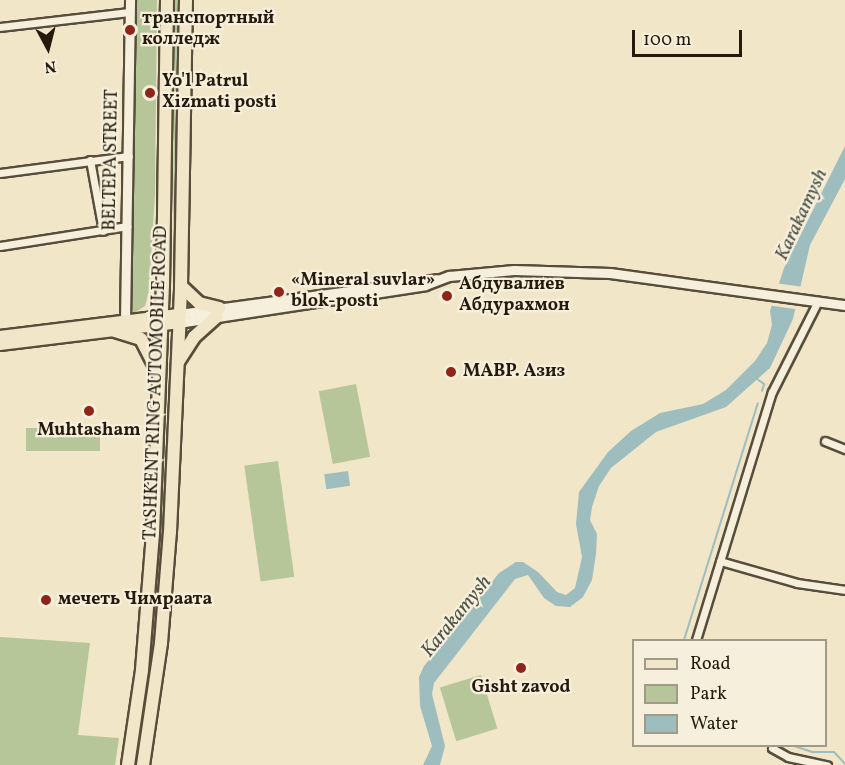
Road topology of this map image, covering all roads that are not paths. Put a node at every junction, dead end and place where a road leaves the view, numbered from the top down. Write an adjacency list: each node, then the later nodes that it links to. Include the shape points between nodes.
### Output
1 (130, 0): 4 (main road, BELTEPA STREET)
2 (167, 0): 17 (highway, TASHKENT RING AUTOMOBILE ROAD)
3 (186, 0): 12 (highway, TASHKENT RING AUTOMOBILE ROAD)
4 (130, 12): 5 (street); 6 (main road, BELTEPA STREET)
5 (0, 27)
6 (129, 156): 7 (street); 9 (main road, BELTEPA STREET)
7 (90, 160): 8 (street); 10 (street)
8 (0, 174)
9 (127, 226): 10 (street); 18 (main road, BELTEPA STREET)
10 (103, 231): 11 (street)
11 (0, 246)
12 (181, 286): 15 (highway, via 199,303); 16 (highway, TASHKENT RING AUTOMOBILE ROAD)
13 (818, 301): 14 (main road); 15 (main road, via 610,273 541,269 436,279 425,285); 26 (street, via 772,392)
14 (845, 304)
15 (218, 312): 16 (main road); 22 (highway, via 194,337)
16 (179, 318): 17 (main road); 22 (highway, TASHKENT RING AUTOMOBILE ROAD)
17 (161, 320): 18 (main road); 19 (main road); 23 (highway, TASHKENT RING AUTOMOBILE ROAD)
18 (125, 321): 20 (main road)
19 (115, 331): 21 (main road); 23 (highway, via 141,339)
20 (0, 336)
21 (0, 345)
22 (176, 365): 31 (highway, TASHKENT RING AUTOMOBILE ROAD, via 164,610)
23 (159, 378): 30 (highway, TASHKENT RING AUTOMOBILE ROAD, via 148,606)
24 (825, 441): 25 (street)
25 (845, 449)
26 (720, 561): 27 (street, via 797,583); 28 (street)
27 (845, 590)
28 (696, 639)
29 (772, 748): 32 (street, via 788,757)
30 (128, 765)
31 (143, 765)
32 (827, 765)

